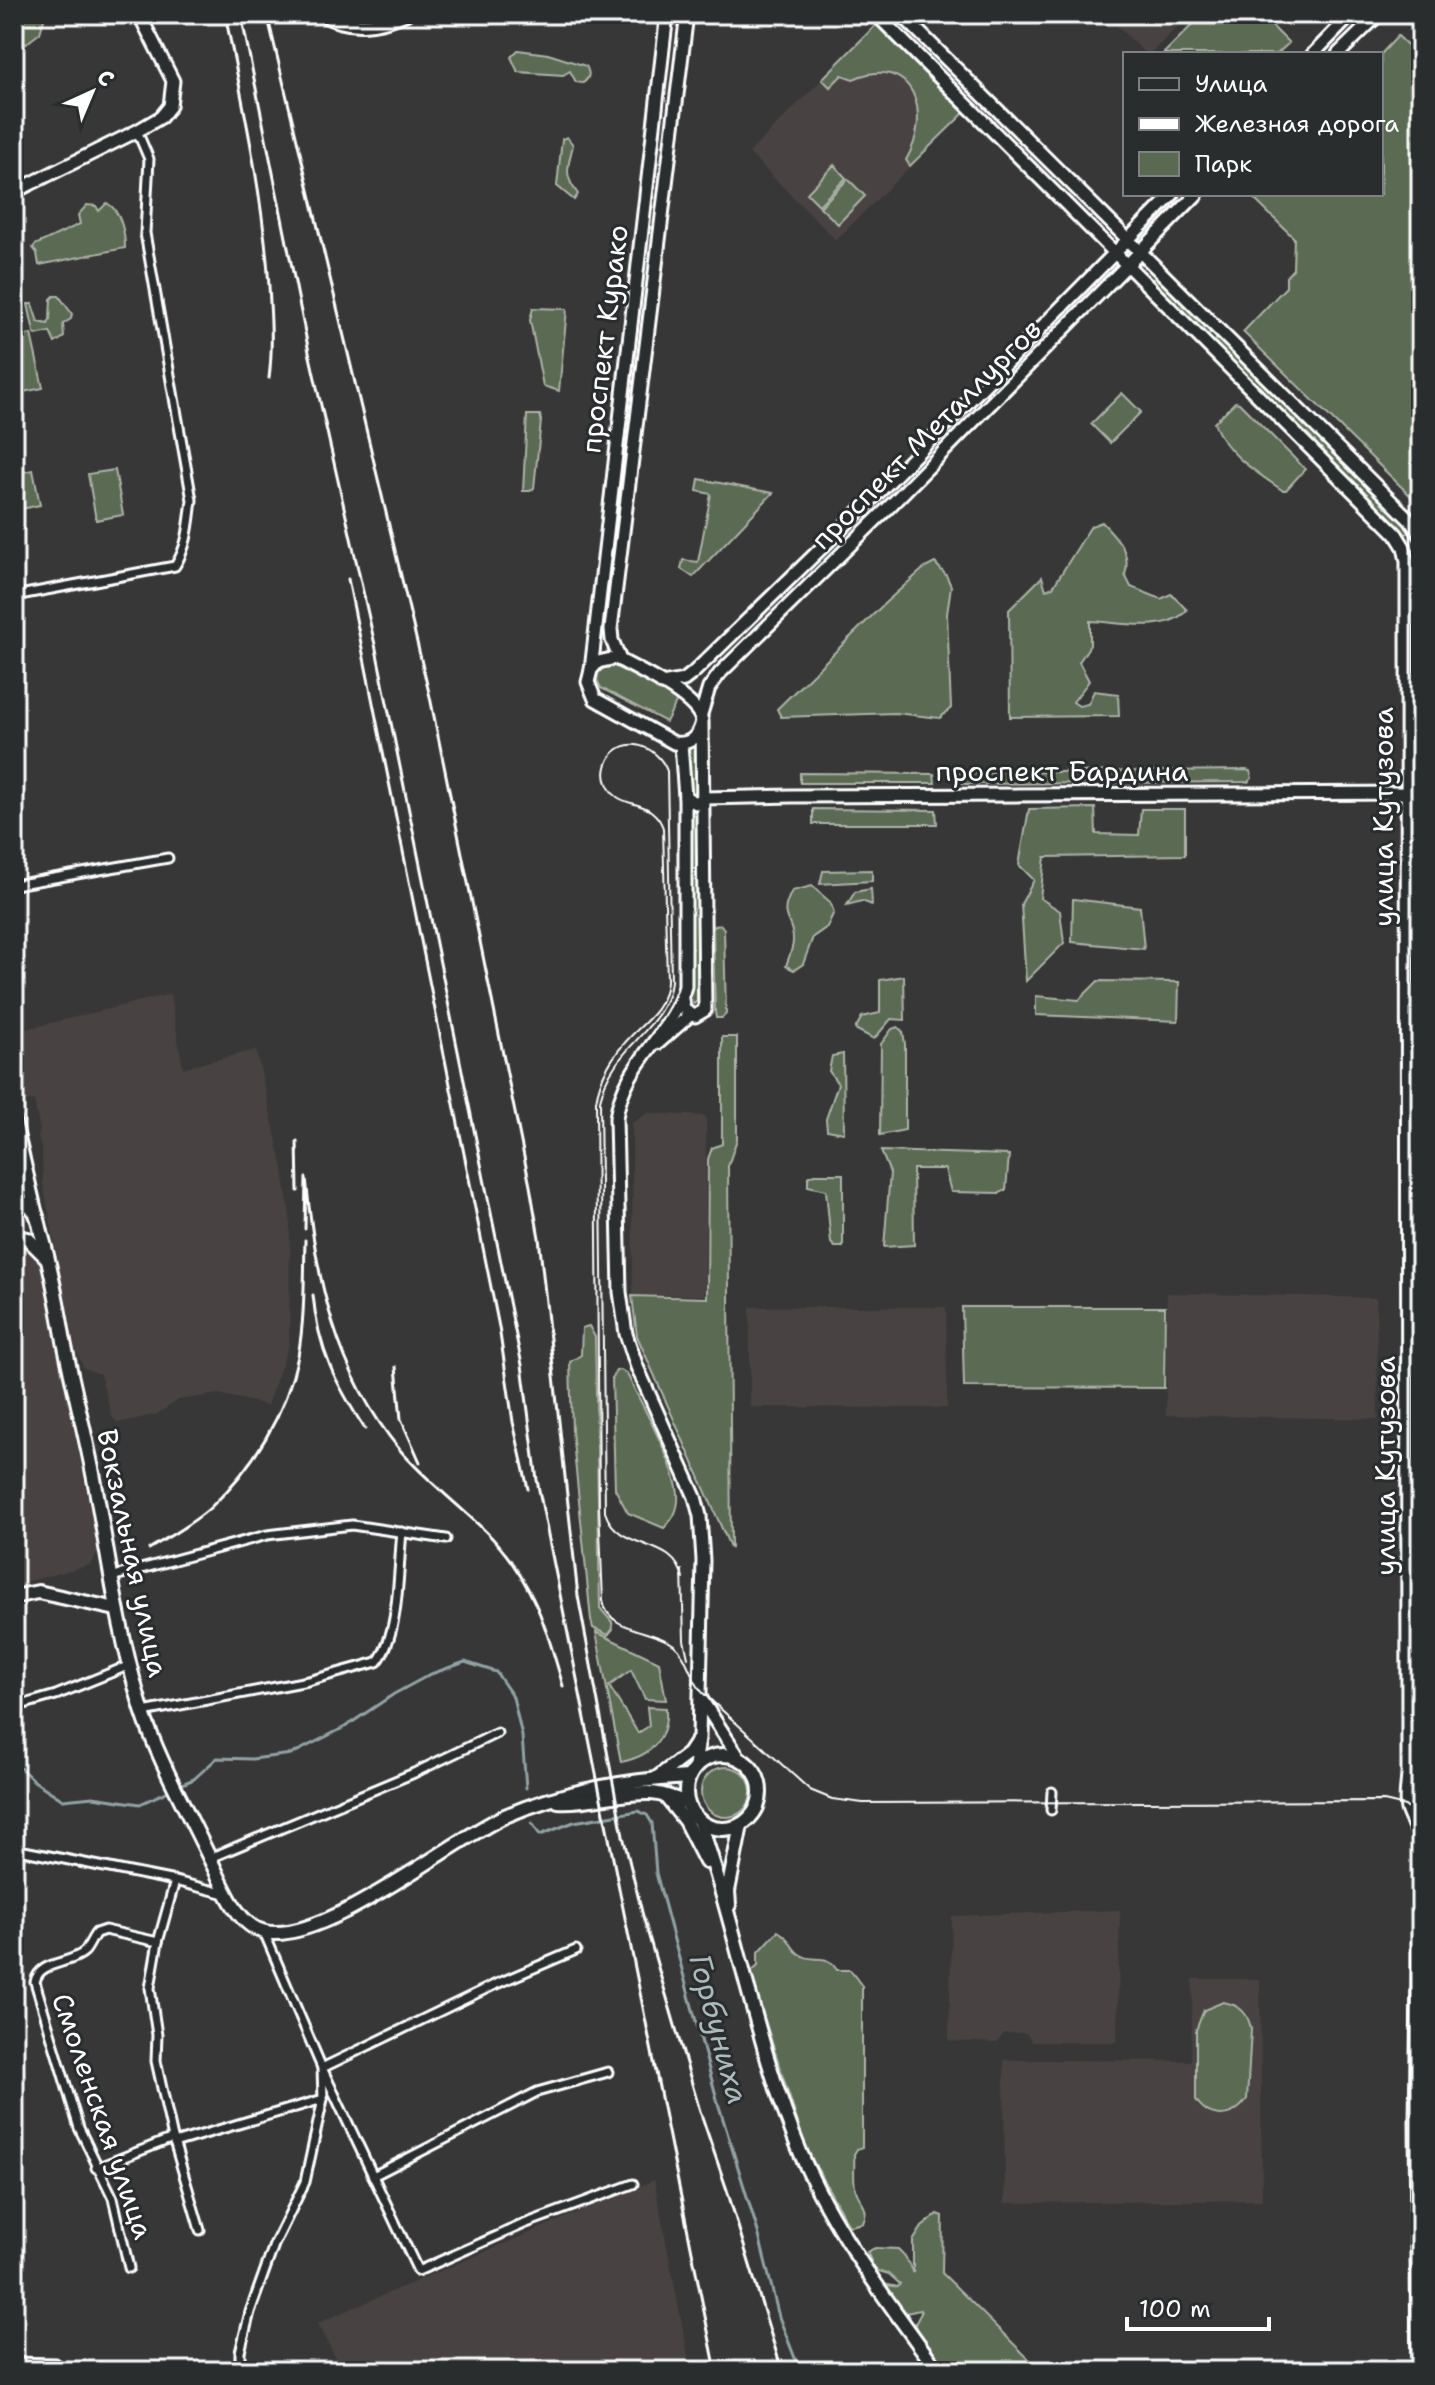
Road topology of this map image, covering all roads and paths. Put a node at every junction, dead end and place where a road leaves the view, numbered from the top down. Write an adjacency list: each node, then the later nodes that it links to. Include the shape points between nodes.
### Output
1 (139, 14): 12 (main road, via 173,81 174,94 161,117)
2 (321, 14): 3 (main road, via 348,25 386,22)
3 (406, 14)
4 (667, 14): 23 (main road, проспект Курако)
5 (687, 14): 22 (main road, проспект Курако, via 611,629)
6 (876, 14): 18 (main road, улица Кутузова)
7 (901, 14): 16 (main road)
8 (1352, 14): 10 (main road)
9 (1379, 14): 11 (main road)
10 (1315, 52)
11 (1340, 52)
12 (137, 131): 13 (main road); 21 (street, via 149,159 145,233 192,500 188,531 175,566)
13 (14, 192)
14 (1171, 196): 16 (main road, проспект Металлургов)
15 (1195, 196): 17 (main road, проспект Металлургов)
16 (1128, 240): 17 (main road); 18 (main road, проспект Металлургов)
17 (1140, 251): 19 (main road, проспект Металлургов); 20 (main road)
18 (1115, 253): 19 (main road, улица Кутузова); 24 (main road, проспект Металлургов, via 693,673 675,684)
19 (1126, 265): 25 (main road, проспект Металлургов, via 720,673 709,688); 27 (main road, улица Кутузова, via 1401,541 1407,561)
20 (1421, 536)
21 (14, 596)
22 (620, 660): 23 (main road, via 607,658); 24 (main road)
23 (591, 670): 26 (main road, via 588,682 595,699)
24 (662, 684): 25 (main road, via 690,702)
25 (701, 717): 26 (main road, via 695,738); 30 (main road)
26 (681, 744): 29 (main road)
27 (1407, 793): 28 (main road, проспект Бардина); 30 (main road, проспект Бардина); 43 (main road, улица Кутузова)
28 (1421, 793)
29 (685, 797): 30 (main road, проспект Бардина, via 696,803); 33 (main road)
30 (704, 798): 34 (main road, via 706,1004)
31 (168, 858): 32 (street)
32 (14, 885)
33 (682, 999): 34 (main road, via 685,1011); 35 (main road)
34 (696, 1014): 35 (main road)
35 (637, 1063): 50 (main road, via 616,1118 620,1292 631,1351 697,1505 703,1560)
36 (14, 1119): 37 (main road, Вокзальная улица)
37 (18, 1141): 38 (main road); 40 (main road, Вокзальная улица)
38 (14, 1169)
39 (14, 1204): 40 (main road, via 28,1205)
40 (36, 1214): 42 (main road, Вокзальная улица)
41 (14, 1236): 42 (main road, via 28,1239)
42 (49, 1260): 46 (main road, Вокзальная улица)
43 (1415, 1396): 66 (main road, улица Кутузова, via 1405,1806)
44 (402, 1532): 45 (street); 46 (street, via 352,1525 267,1535); 52 (street, via 388,1644 377,1662 308,1681)
45 (446, 1539)
46 (109, 1578): 48 (main road, Вокзальная улица)
47 (14, 1597): 48 (main road, via 38,1592)
48 (116, 1609): 49 (main road, Вокзальная улица)
49 (130, 1665): 51 (street); 52 (main road, Вокзальная улица)
50 (699, 1695): 54 (main road); 55 (main road)
51 (14, 1707)
52 (143, 1712): 68 (main road, Вокзальная улица)
53 (497, 1733): 68 (street)
54 (699, 1738): 56 (main road); 57 (main road, via 688,1754)
55 (740, 1759): 56 (main road, via 716,1755); 65 (main road, via 753,1770 760,1790 755,1812)
56 (692, 1772): 57 (main road); 61 (main road)
57 (656, 1778): 60 (main road)
58 (1052, 1792): 63 (street)
59 (664, 1794): 60 (main road); 61 (main road); 70 (main road, via 685,1821)
60 (551, 1800): 73 (main road, via 505,1817 318,1924 289,1933)
61 (687, 1803): 64 (main road)
62 (1421, 1806): 66 (main road, улица Кутузова)
63 (1051, 1810)
64 (699, 1821): 65 (main road, via 719,1829); 70 (main road)
65 (741, 1825): 72 (main road, via 728,1891)
66 (1420, 1843): 89 (main road, улица Кутузова)
67 (14, 1849): 69 (street)
68 (210, 1858): 71 (main road, Вокзальная улица)
69 (175, 1881): 71 (street); 74 (street)
70 (720, 1892): 72 (main road)
71 (228, 1895): 73 (main road, Вокзальная улица, via 243,1917)
72 (730, 1924): 88 (main road, via 802,2155 846,2236)
73 (264, 1932): 76 (street, Вокзальная улица)
74 (158, 1942): 79 (street, via 150,1988 156,2061); 80 (street, Смоленская улица, via 105,1930 96,1933 84,1952 36,1975 55,2053)
75 (576, 1950): 76 (street)
76 (322, 2068): 78 (street); 81 (street, Вокзальная улица)
77 (608, 2072): 81 (street, via 537,2092)
78 (323, 2099): 79 (street); 87 (street, via 305,2182 274,2245 250,2312)
79 (173, 2140): 80 (street); 83 (street)
80 (96, 2168): 84 (street, Смоленская улица, via 113,2198)
81 (373, 2176): 82 (street, Вокзальная улица, via 418,2271)
82 (633, 2184)
83 (200, 2230)
84 (129, 2268)
85 (14, 2362): 86 (street, via 55,2363)
86 (64, 2371)
87 (240, 2371)
88 (938, 2371)
89 (1418, 2371)

